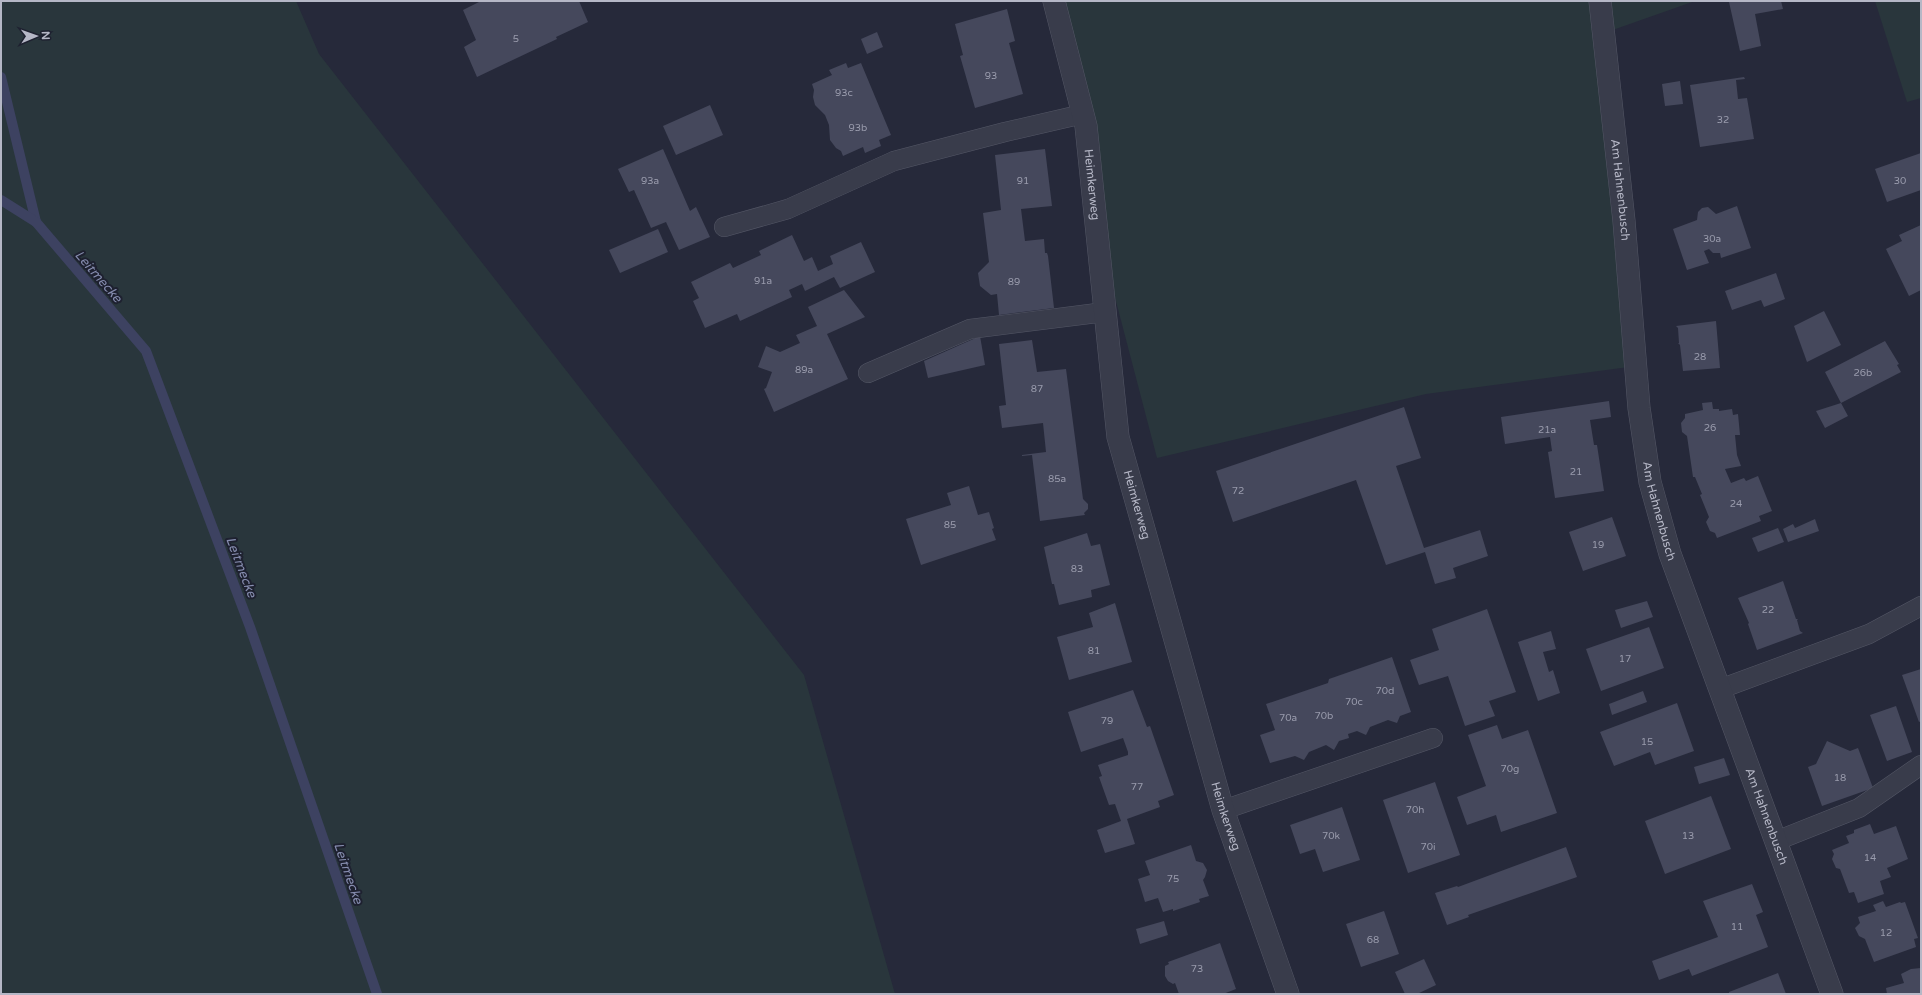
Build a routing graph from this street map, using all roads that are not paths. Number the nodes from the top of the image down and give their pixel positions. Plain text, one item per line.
1 (1054, 1) edge
2 (1600, 1) edge
3 (1083, 114) junction
4 (724, 227) dead end
5 (1105, 312) junction
6 (868, 373) dead end
7 (1921, 606) edge
8 (1720, 689) junction
9 (1433, 738) dead end
10 (1921, 765) edge
11 (1223, 810) junction
12 (1776, 841) junction
13 (1288, 994) edge
14 (1832, 994) edge

1 - 3 street, Heimkerweg
2 - 8 street, Am Hahnenbusch
3 - 4 lane
3 - 5 street, Heimkerweg
5 - 6 lane
5 - 11 street, Heimkerweg
7 - 8 lane
8 - 12 street, Am Hahnenbusch
9 - 11 lane
10 - 12 lane
11 - 13 street, Heimkerweg
12 - 14 street, Am Hahnenbusch

